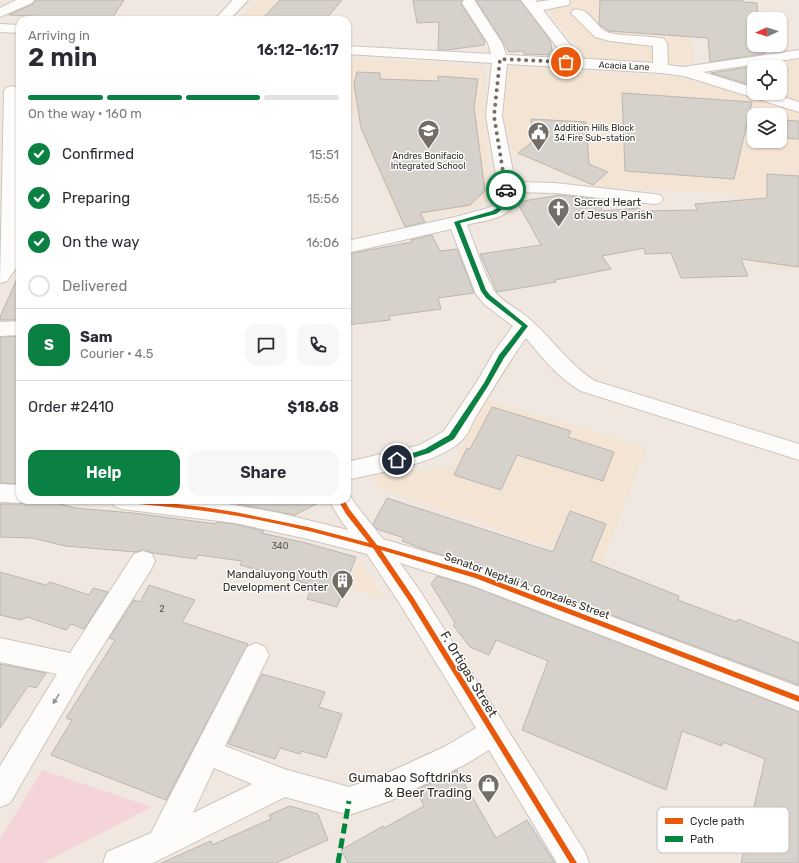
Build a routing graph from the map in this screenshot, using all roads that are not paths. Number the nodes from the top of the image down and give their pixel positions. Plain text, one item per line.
1 (27, 0) edge
2 (241, 0) edge
3 (563, 2) dead end
4 (469, 3) dead end
5 (530, 3) edge
6 (0, 13) edge
7 (578, 13) dead end
8 (225, 16) edge
9 (0, 28) edge
10 (16, 29) edge
11 (585, 33) junction
12 (558, 37) junction
13 (351, 50) edge
14 (799, 54) edge
15 (773, 57) junction
16 (500, 59) junction
17 (566, 62) junction
18 (661, 68) junction
19 (796, 70) dead end
20 (686, 72) junction
21 (11, 91) edge
22 (747, 91) edge
23 (776, 100) edge
24 (799, 107) edge
25 (507, 187) junction
26 (654, 199) dead end
27 (457, 222) junction
28 (351, 246) edge
29 (0, 277) edge
30 (525, 326) junction
31 (16, 328) edge
32 (0, 329) edge
33 (799, 452) edge
34 (351, 470) edge
35 (0, 493) edge
36 (16, 494) edge
37 (157, 504) edge
38 (343, 504) edge
39 (374, 545) junction
40 (143, 561) dead end
41 (0, 650) edge
42 (256, 655) dead end
43 (76, 666) junction
44 (799, 699) edge
45 (493, 733) junction
46 (207, 752) junction
47 (284, 783) junction
48 (0, 793) edge
49 (162, 844) junction
50 (118, 863) edge
51 (574, 863) edge

1 - 6 street
2 - 8 street
3 - 5 street
4 - 16 street
5 - 12 street
7 - 11 street
9 - 10 street
11 - 12 street
11 - 18 street
12 - 17 street
13 - 16 street, Acacia Lane
14 - 15 street
15 - 19 street
15 - 20 street
16 - 17 street, Acacia Lane
16 - 25 street
17 - 18 street, Acacia Lane
18 - 20 street, Acacia Lane
20 - 22 street, Acacia Lane
21 - 29 street
23 - 24 street, Acacia Lane
25 - 26 street
25 - 27 street
27 - 28 street
27 - 30 street
30 - 33 street
30 - 34 street
31 - 32 street
35 - 36 street
37 - 39 street, Senator Neptali A. Gonzales Street
38 - 39 street, F. Ortigas Street
39 - 44 street, Senator Neptali A. Gonzales Street
39 - 45 street, F. Ortigas Street
40 - 43 street
41 - 43 street
42 - 46 street
43 -> 48 street
45 - 47 street
45 - 51 street, F. Ortigas Street
46 - 47 street
46 - 49 street
47 - 49 street
49 - 50 street

